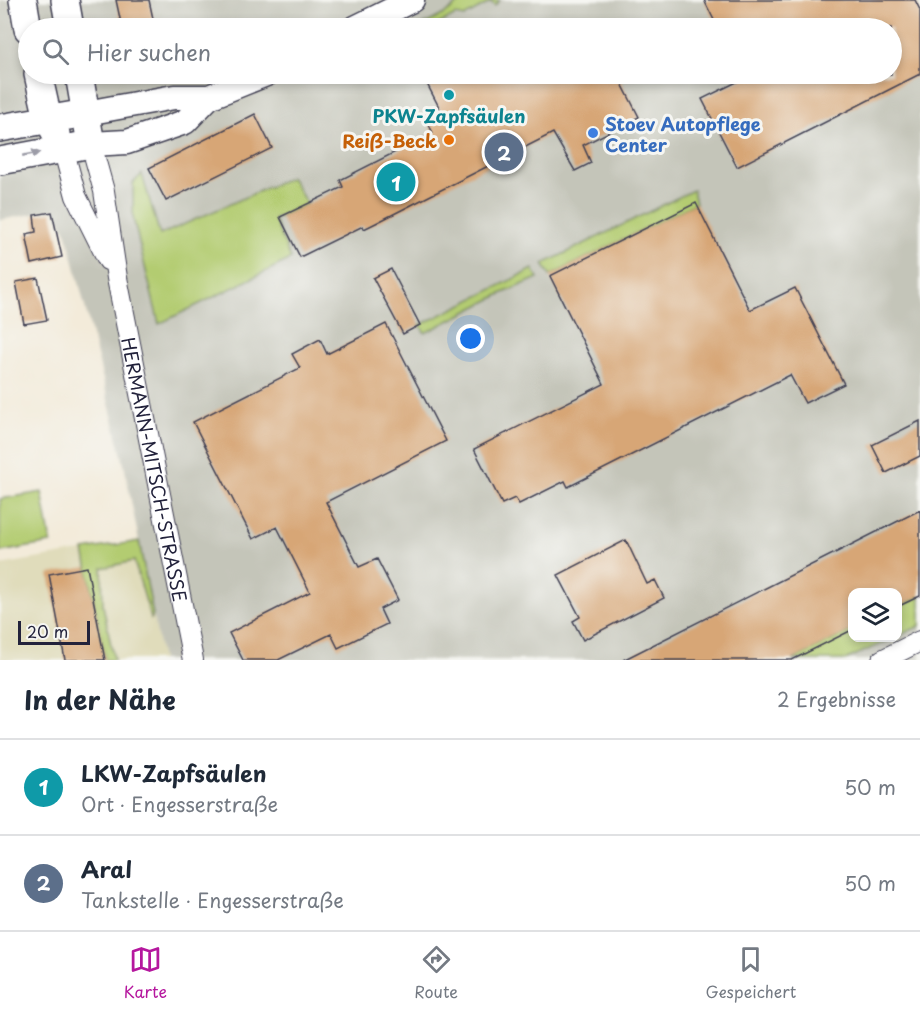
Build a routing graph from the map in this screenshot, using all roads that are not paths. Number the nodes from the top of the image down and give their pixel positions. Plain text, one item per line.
1 (23, 0) edge
2 (64, 0) edge
3 (412, 0) edge
4 (26, 18) edge
5 (68, 18) edge
6 (375, 18) edge
7 (40, 84) edge
8 (81, 84) edge
9 (241, 84) edge
10 (209, 97) junction
11 (86, 113) junction
12 (48, 119) junction
13 (0, 128) edge
14 (91, 144) junction
15 (63, 148) junction
16 (0, 161) edge
17 (117, 278) junction
18 (920, 641) edge
19 (193, 660) edge
20 (882, 660) edge

1 - 4 main road
2 - 5 main road
3 - 6 street
7 - 12 main road
8 - 11 main road, HERMANN-MITSCH-STRASSE
9 - 10 street
10 - 11 street
10 - 14 street
11 - 12 main road
11 - 14 main road, HERMANN-MITSCH-STRASSE
12 - 13 main road
12 - 15 main road
14 - 15 main road
14 - 17 street, HERMANN-MITSCH-STRASSE
16 -> 15 main road
15 - 17 street, HERMANN-MITSCH-STRASSE
17 - 19 street, HERMANN-MITSCH-STRASSE
18 - 20 street

